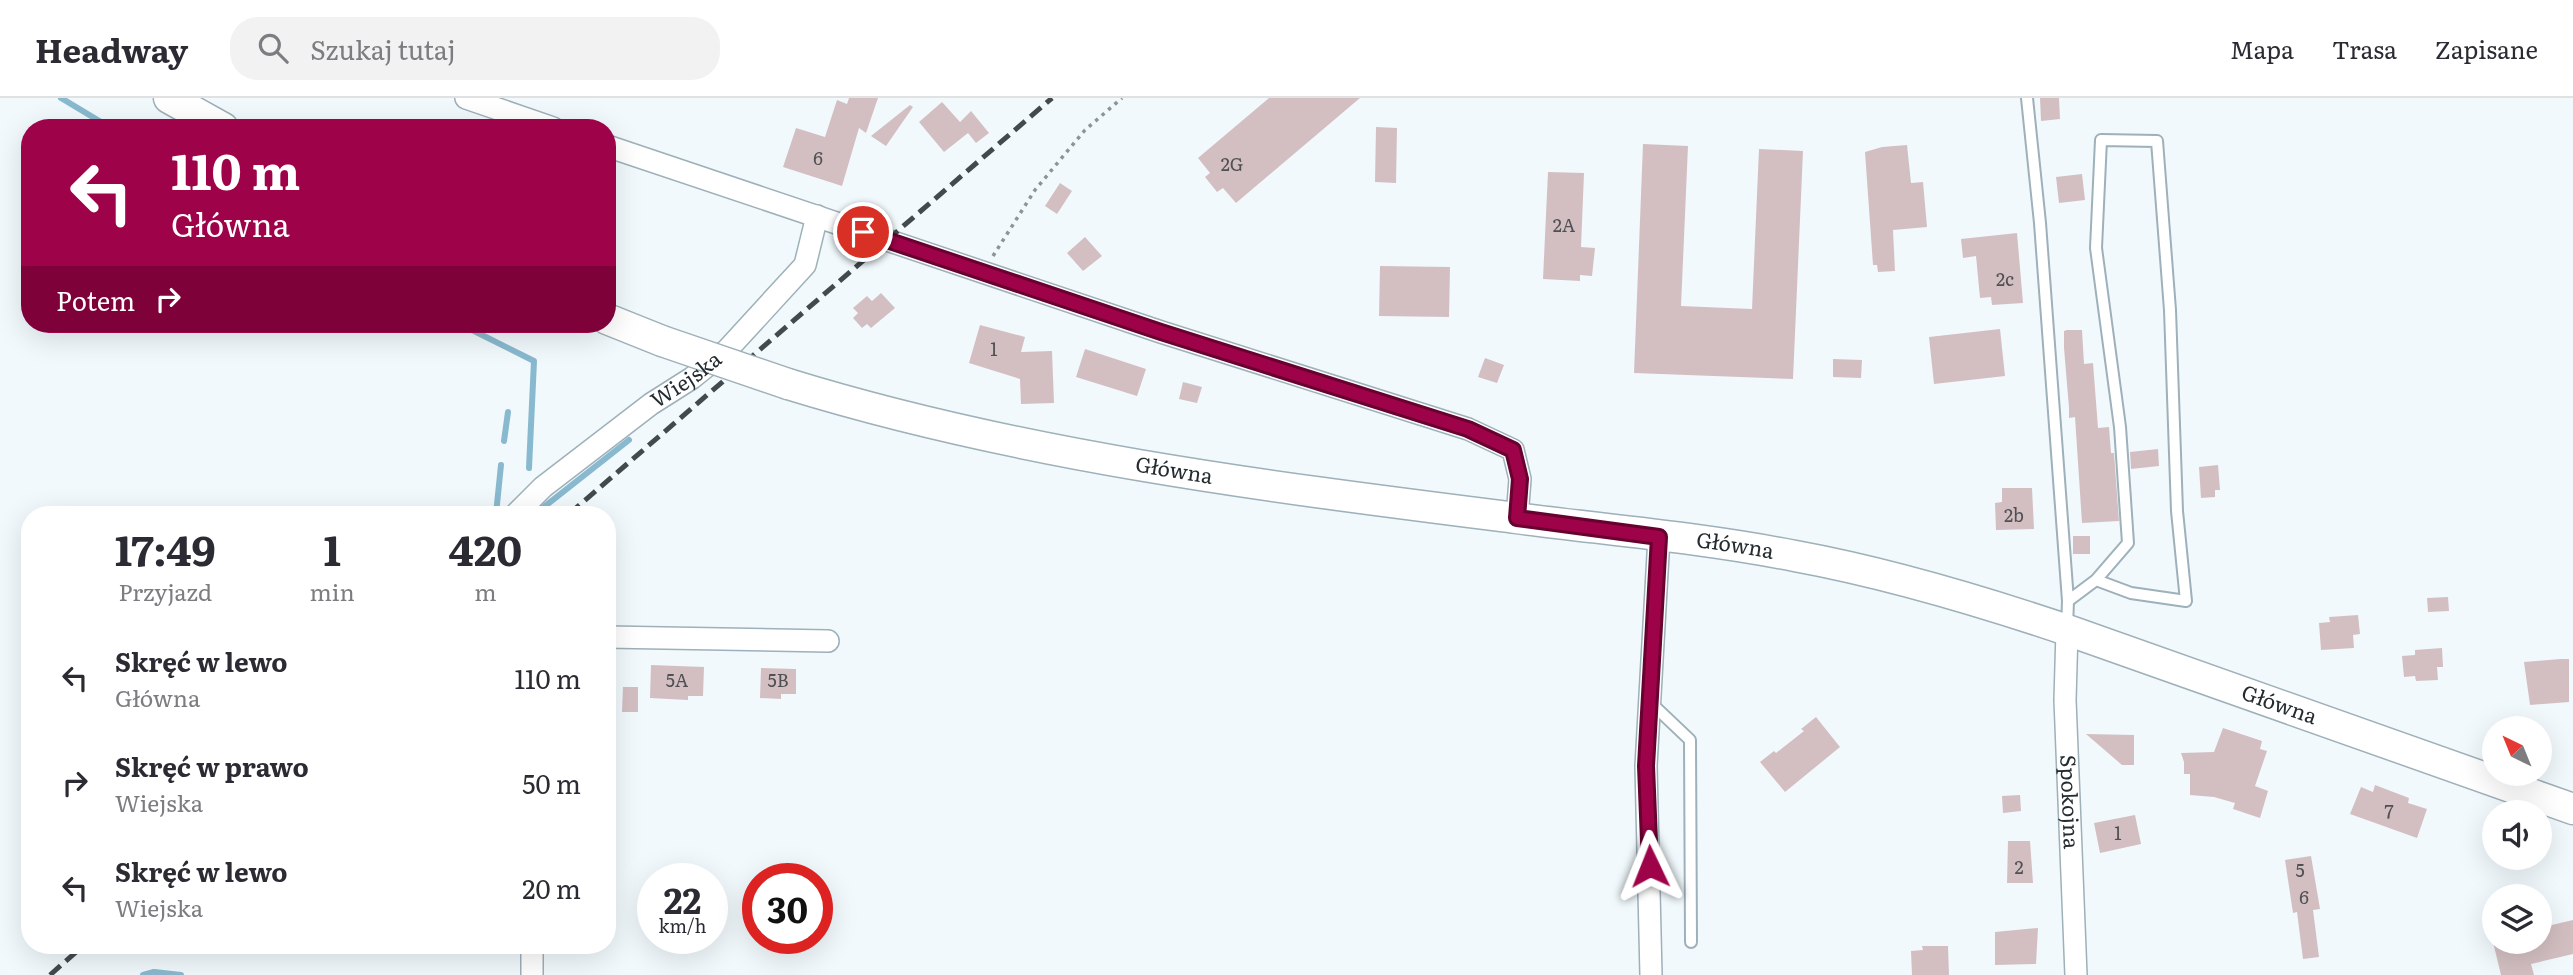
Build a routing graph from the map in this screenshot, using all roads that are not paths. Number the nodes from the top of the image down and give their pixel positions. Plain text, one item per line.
1 (169, 98) edge
2 (466, 98) edge
3 (2027, 98) edge
4 (207, 119) edge
5 (527, 119) edge
6 (616, 149) edge
7 (817, 216) junction
8 (616, 323) edge
9 (524, 506) edge
10 (1517, 518) junction
11 (1659, 537) junction
12 (2096, 580) junction
13 (2068, 615) junction
14 (616, 637) edge
15 (828, 641) dead end
16 (1649, 701) junction
17 (2573, 809) edge
18 (1691, 942) dead end
19 (532, 954) edge
20 (532, 975) edge
21 (1651, 975) edge
22 (2076, 975) edge

1 - 4 main road
2 - 5 street
3 - 13 lane
6 - 7 street
7 - 9 street, Wiejska
7 - 10 street
8 - 10 main road, Główna, bridge
10 - 11 main road, Główna
11 - 13 main road, Główna
11 - 16 street
12 - 12 lane
12 - 13 lane
13 - 17 main road, Główna
13 - 22 street, Spokojna
14 - 15 street
16 - 18 lane
16 - 21 street
19 - 20 street

